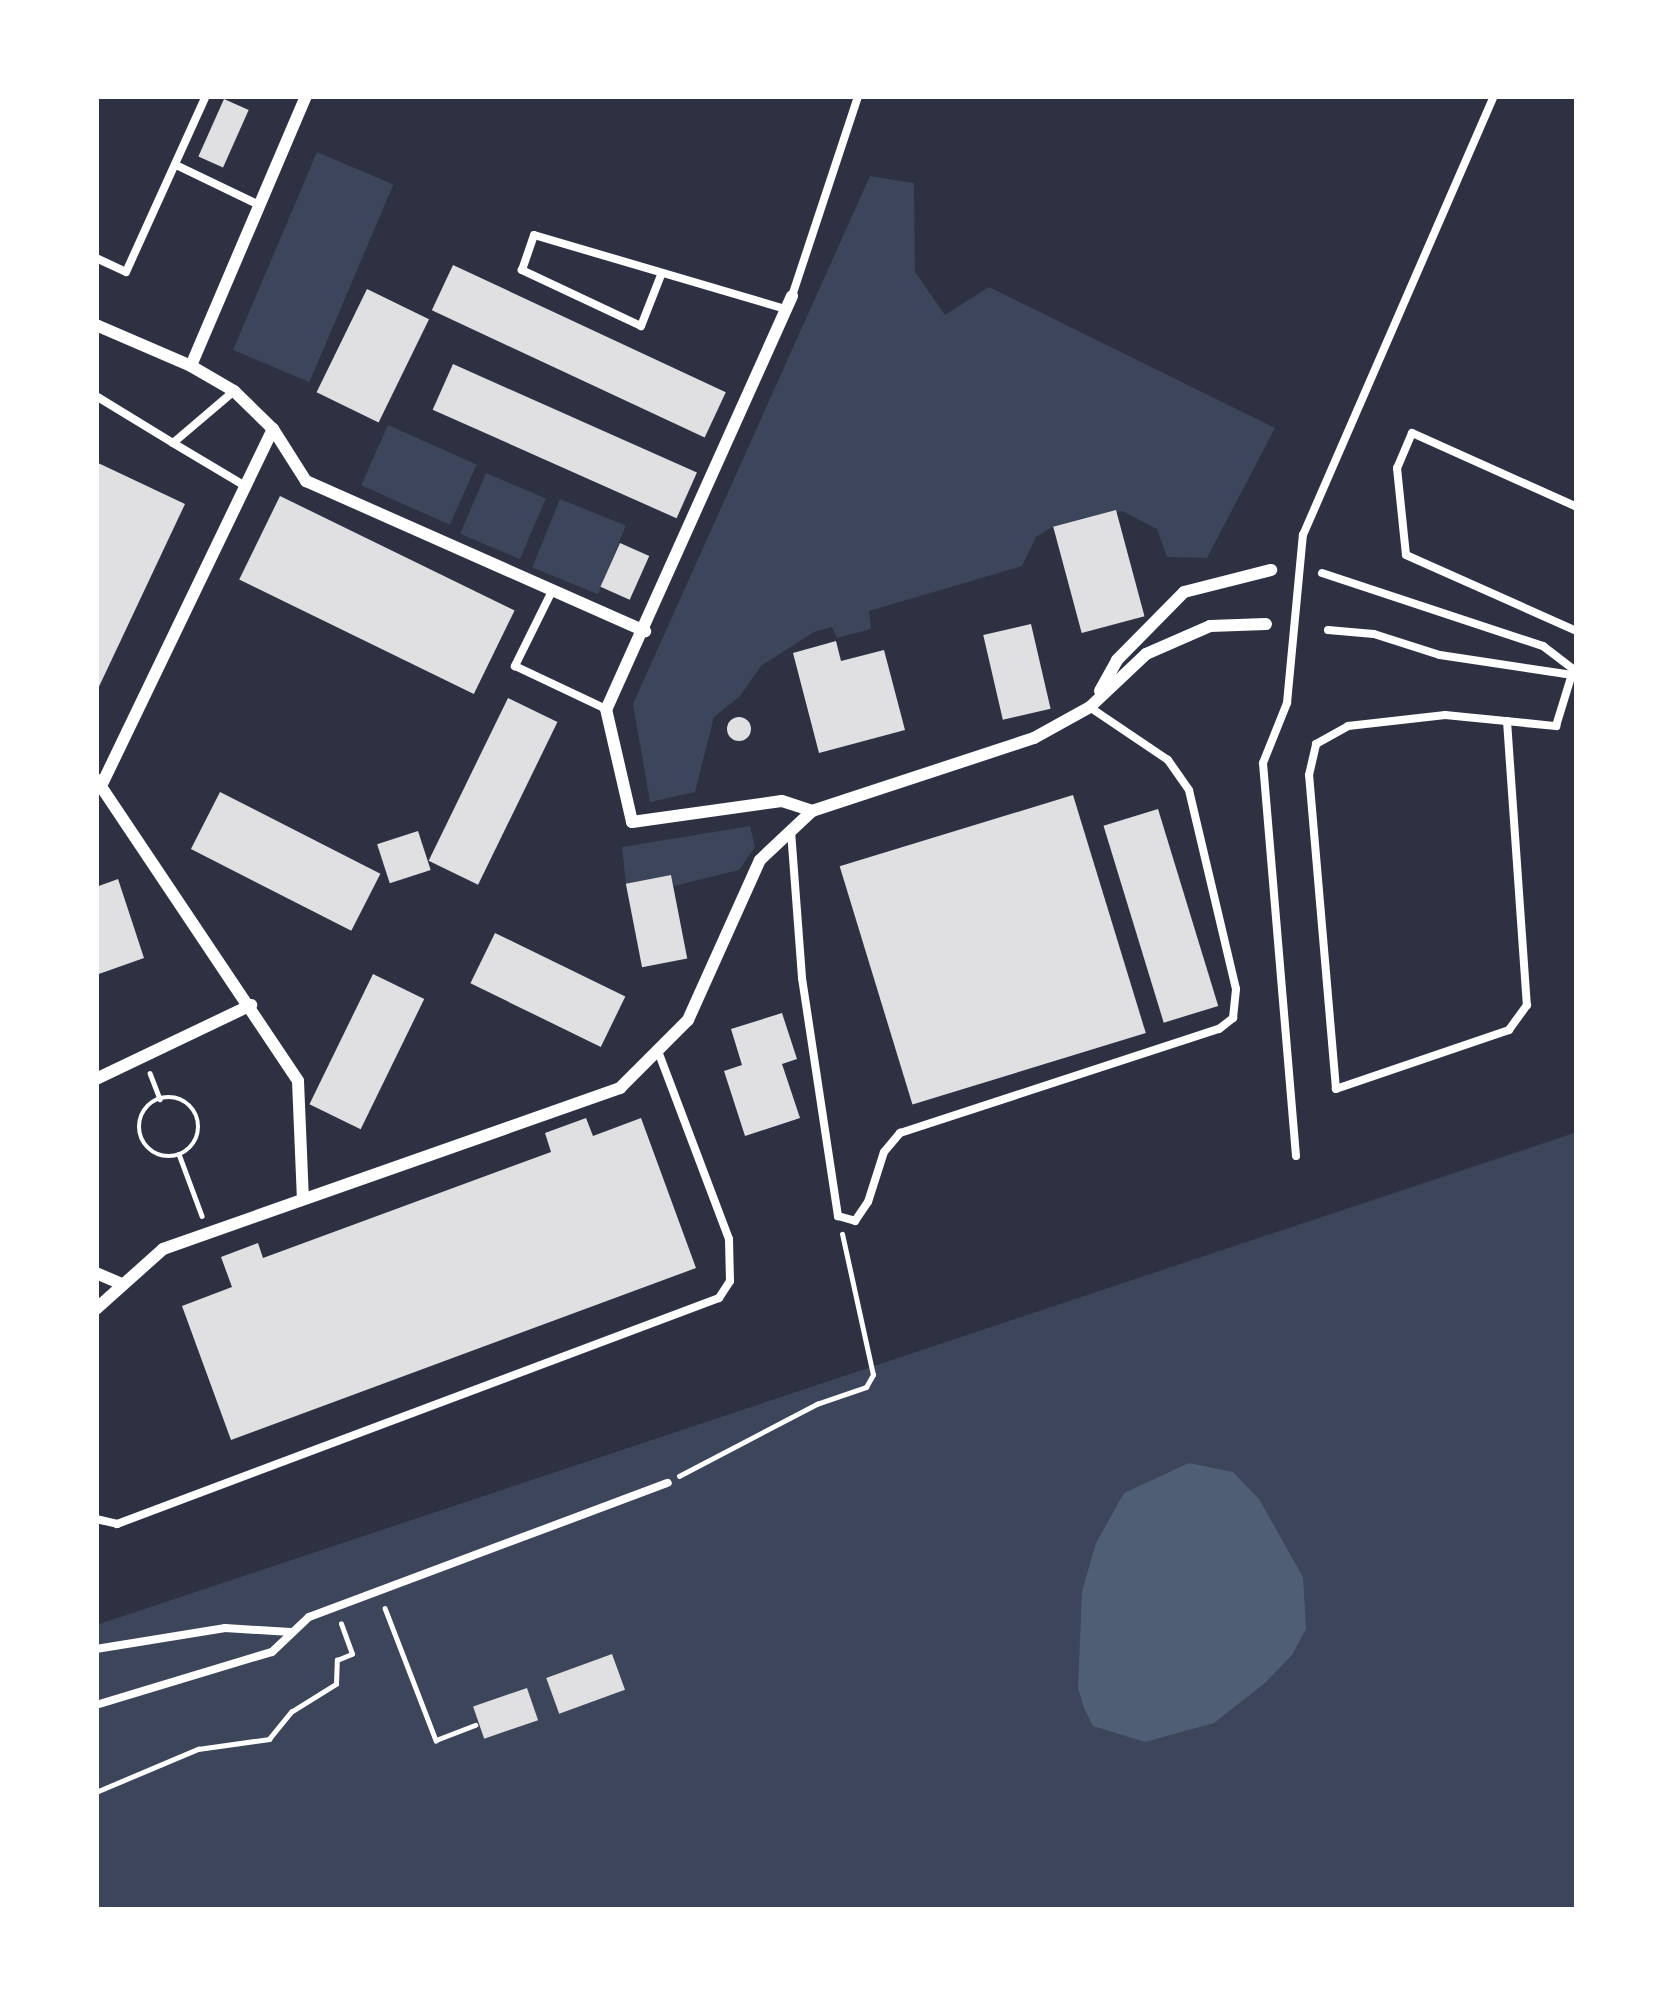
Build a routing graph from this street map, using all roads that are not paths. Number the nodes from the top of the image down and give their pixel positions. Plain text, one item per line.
1 (206, 96) edge
2 (306, 96) edge
3 (858, 96) edge
4 (1494, 96) edge
5 (176, 165) junction
6 (259, 205) junction
7 (96, 258) edge
8 (661, 275) junction
9 (789, 303) junction
10 (96, 325) edge
11 (191, 366) junction
12 (234, 392) junction
13 (96, 396) edge
14 (273, 429) junction
15 (173, 442) junction
16 (245, 486) junction
17 (1577, 507) edge
18 (1271, 570) dead end
19 (1322, 573) dead end
20 (552, 590) junction
21 (1266, 624) dead end
22 (1328, 630) dead end
23 (645, 631) junction
24 (1577, 631) edge
25 (1576, 674) edge
26 (1090, 707) junction
27 (606, 709) junction
28 (1507, 722) junction
29 (99, 781) edge
30 (812, 811) junction
31 (791, 831) junction
32 (251, 1005) junction
33 (658, 1051) junction
34 (96, 1079) edge
35 (1296, 1156) dead end
36 (304, 1199) junction
37 (96, 1273) edge
38 (122, 1284) junction
39 (96, 1309) edge
40 (668, 1483) road end
41 (96, 1519) edge
42 (292, 1633) junction
43 (96, 1649) edge
44 (96, 1705) edge

1 - 5 lane
2 - 6 street
3 - 9 lane
4 - 35 lane
5 - 6 lane
5 - 7 lane
6 - 11 street
8 - 8 lane
8 - 9 lane
9 - 23 street
10 - 11 street
11 - 12 street
12 - 14 street
12 - 15 lane
13 - 15 lane
14 - 16 street
14 - 20 street
15 - 16 lane
16 - 29 street
17 - 24 lane
18 - 26 street
19 - 25 lane
20 - 23 street
20 - 27 lane
21 - 26 street
22 - 25 lane
23 - 27 street
25 - 28 lane
26 - 30 street
26 - 31 lane
27 - 30 street
28 - 28 lane
29 - 32 street
30 - 31 street
31 - 33 street
32 - 34 street
32 - 36 street
33 - 36 street
33 - 41 lane
36 - 38 street
37 - 38 street
38 - 39 street
40 - 42 lane
42 - 43 lane
42 - 44 lane

